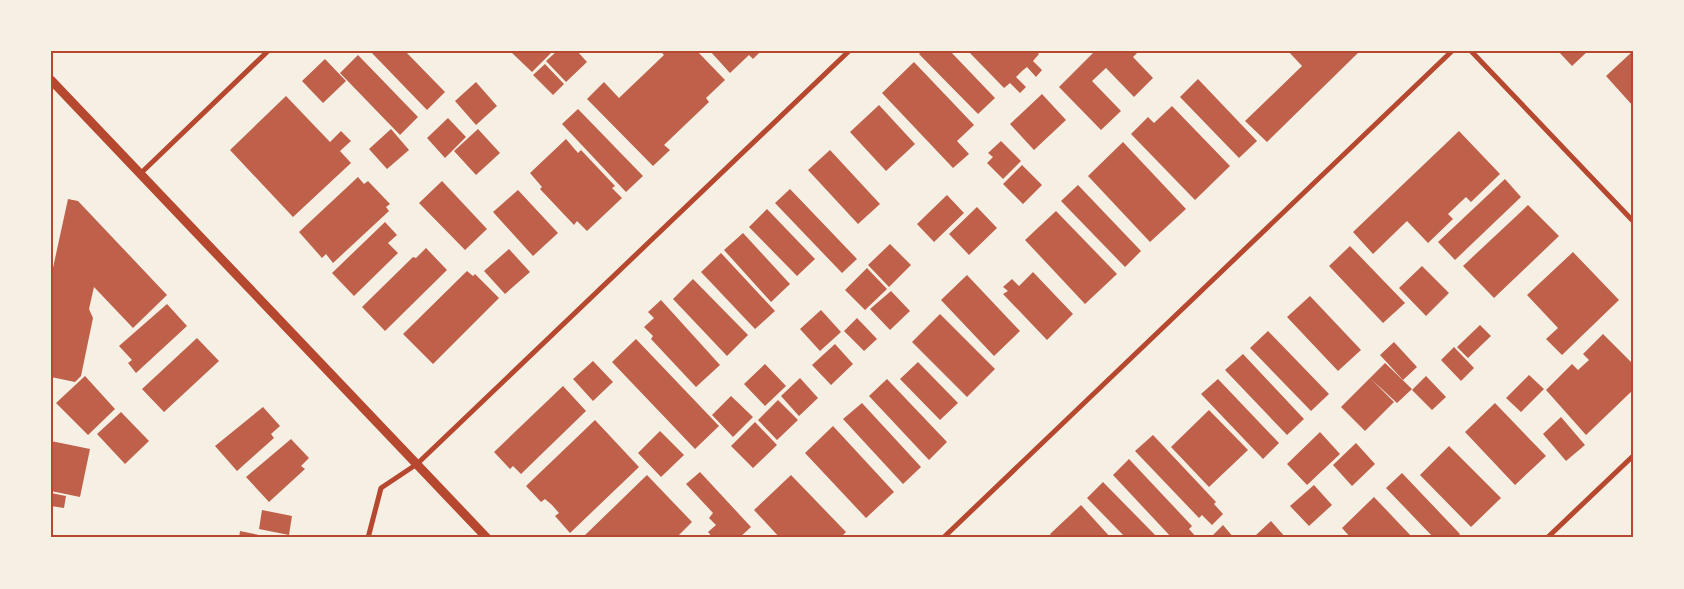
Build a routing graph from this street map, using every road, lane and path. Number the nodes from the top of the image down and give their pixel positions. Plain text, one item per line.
1 (268, 51) edge
2 (849, 51) edge
3 (1452, 51) edge
4 (1471, 51) edge
5 (52, 85) edge
6 (140, 174) junction
7 (1633, 221) edge
8 (1633, 456) edge
9 (417, 464) junction
10 (368, 538) edge
11 (487, 538) edge
12 (943, 538) edge
13 (1547, 538) edge

1 - 6 street
2 - 9 street
3 - 12 street
4 - 7 street
5 - 6 street
6 - 9 street
8 - 13 street
9 - 10 street
9 - 11 street

